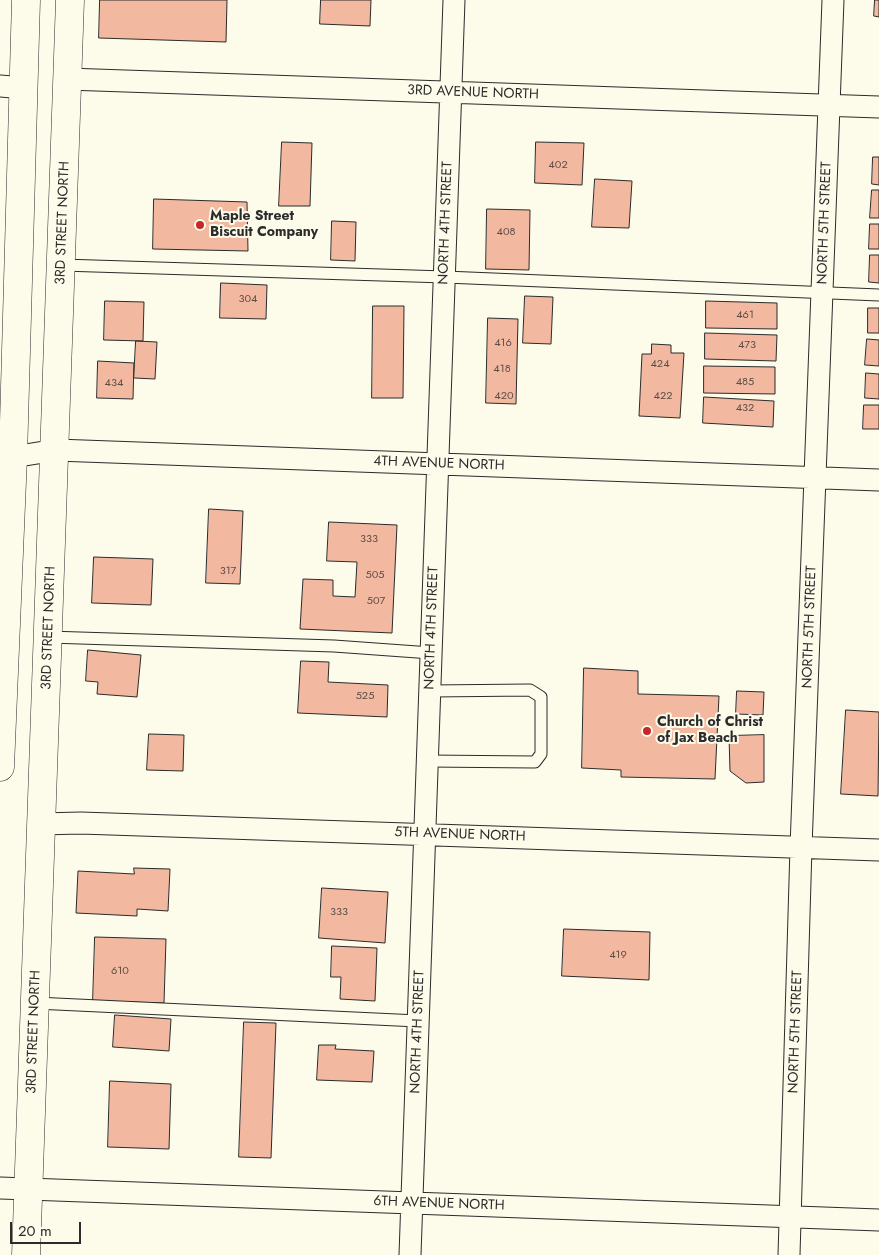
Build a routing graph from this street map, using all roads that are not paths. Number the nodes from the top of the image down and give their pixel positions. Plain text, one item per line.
1 (26, 0) edge
2 (70, 0) edge
3 (454, 0) edge
4 (833, 0) edge
5 (67, 80) junction
6 (12, 87) edge
7 (451, 92) junction
8 (829, 105) junction
9 (879, 107) edge
10 (62, 265) junction
11 (444, 277) junction
12 (822, 293) junction
13 (879, 295) edge
14 (56, 450) junction
15 (6, 457) edge
16 (438, 464) junction
17 (816, 478) junction
18 (879, 480) edge
19 (48, 637) junction
20 (431, 653) junction
21 (430, 691) junction
22 (427, 761) junction
23 (0, 767) edge
24 (40, 824) junction
25 (425, 834) junction
26 (801, 847) junction
27 (879, 850) edge
28 (35, 1003) junction
29 (418, 1021) junction
30 (0, 1188) edge
31 (29, 1191) junction
32 (412, 1202) junction
33 (791, 1216) junction
34 (879, 1220) edge
35 (26, 1255) edge
36 (410, 1255) edge
37 (789, 1255) edge

1 - 6 main road
2 - 5 main road, 3RD STREET NORTH
3 - 7 street, NORTH 4TH STREET
4 - 8 street, NORTH 5TH STREET
5 - 7 street, 3RD AVENUE NORTH
5 - 10 main road, 3RD STREET NORTH
6 - 15 main road
7 - 8 street, 3RD AVENUE NORTH
7 - 11 street, NORTH 4TH STREET
8 - 9 street, 3RD AVENUE NORTH
8 - 12 street, NORTH 5TH STREET
10 - 11 lane
10 - 14 main road, 3RD STREET NORTH
11 - 12 lane
11 - 16 street, NORTH 4TH STREET
12 - 13 lane
12 - 17 street, NORTH 5TH STREET
14 - 15 street, 4TH AVENUE NORTH
14 - 16 street, 4TH AVENUE NORTH
14 - 19 main road, 3RD STREET NORTH
15 - 23 main road
16 - 17 street, 4TH AVENUE NORTH
16 - 20 street, NORTH 4TH STREET
17 - 18 street, 4TH AVENUE NORTH
17 - 26 street, NORTH 5TH STREET
19 - 20 lane
19 - 24 main road, 3RD STREET NORTH
20 - 21 street, NORTH 4TH STREET
21 - 22 street, NORTH 4TH STREET
21 - 22 lane
22 - 25 street, NORTH 4TH STREET
24 - 25 street, 5TH AVENUE NORTH
24 - 28 main road, 3RD STREET NORTH
25 - 26 street, 5TH AVENUE NORTH
25 - 29 street, NORTH 4TH STREET
26 - 27 street, 5TH AVENUE NORTH
26 - 33 street, NORTH 5TH STREET
28 - 29 lane
28 - 31 main road, 3RD STREET NORTH
29 - 32 street, NORTH 4TH STREET
30 - 31 street, 6TH AVENUE NORTH
31 - 32 street, 6TH AVENUE NORTH
31 - 35 main road, 3RD STREET NORTH
32 - 33 street, 6TH AVENUE NORTH
32 - 36 street, NORTH 4TH STREET
33 - 34 street, 6TH AVENUE NORTH
33 - 37 street, NORTH 5TH STREET

